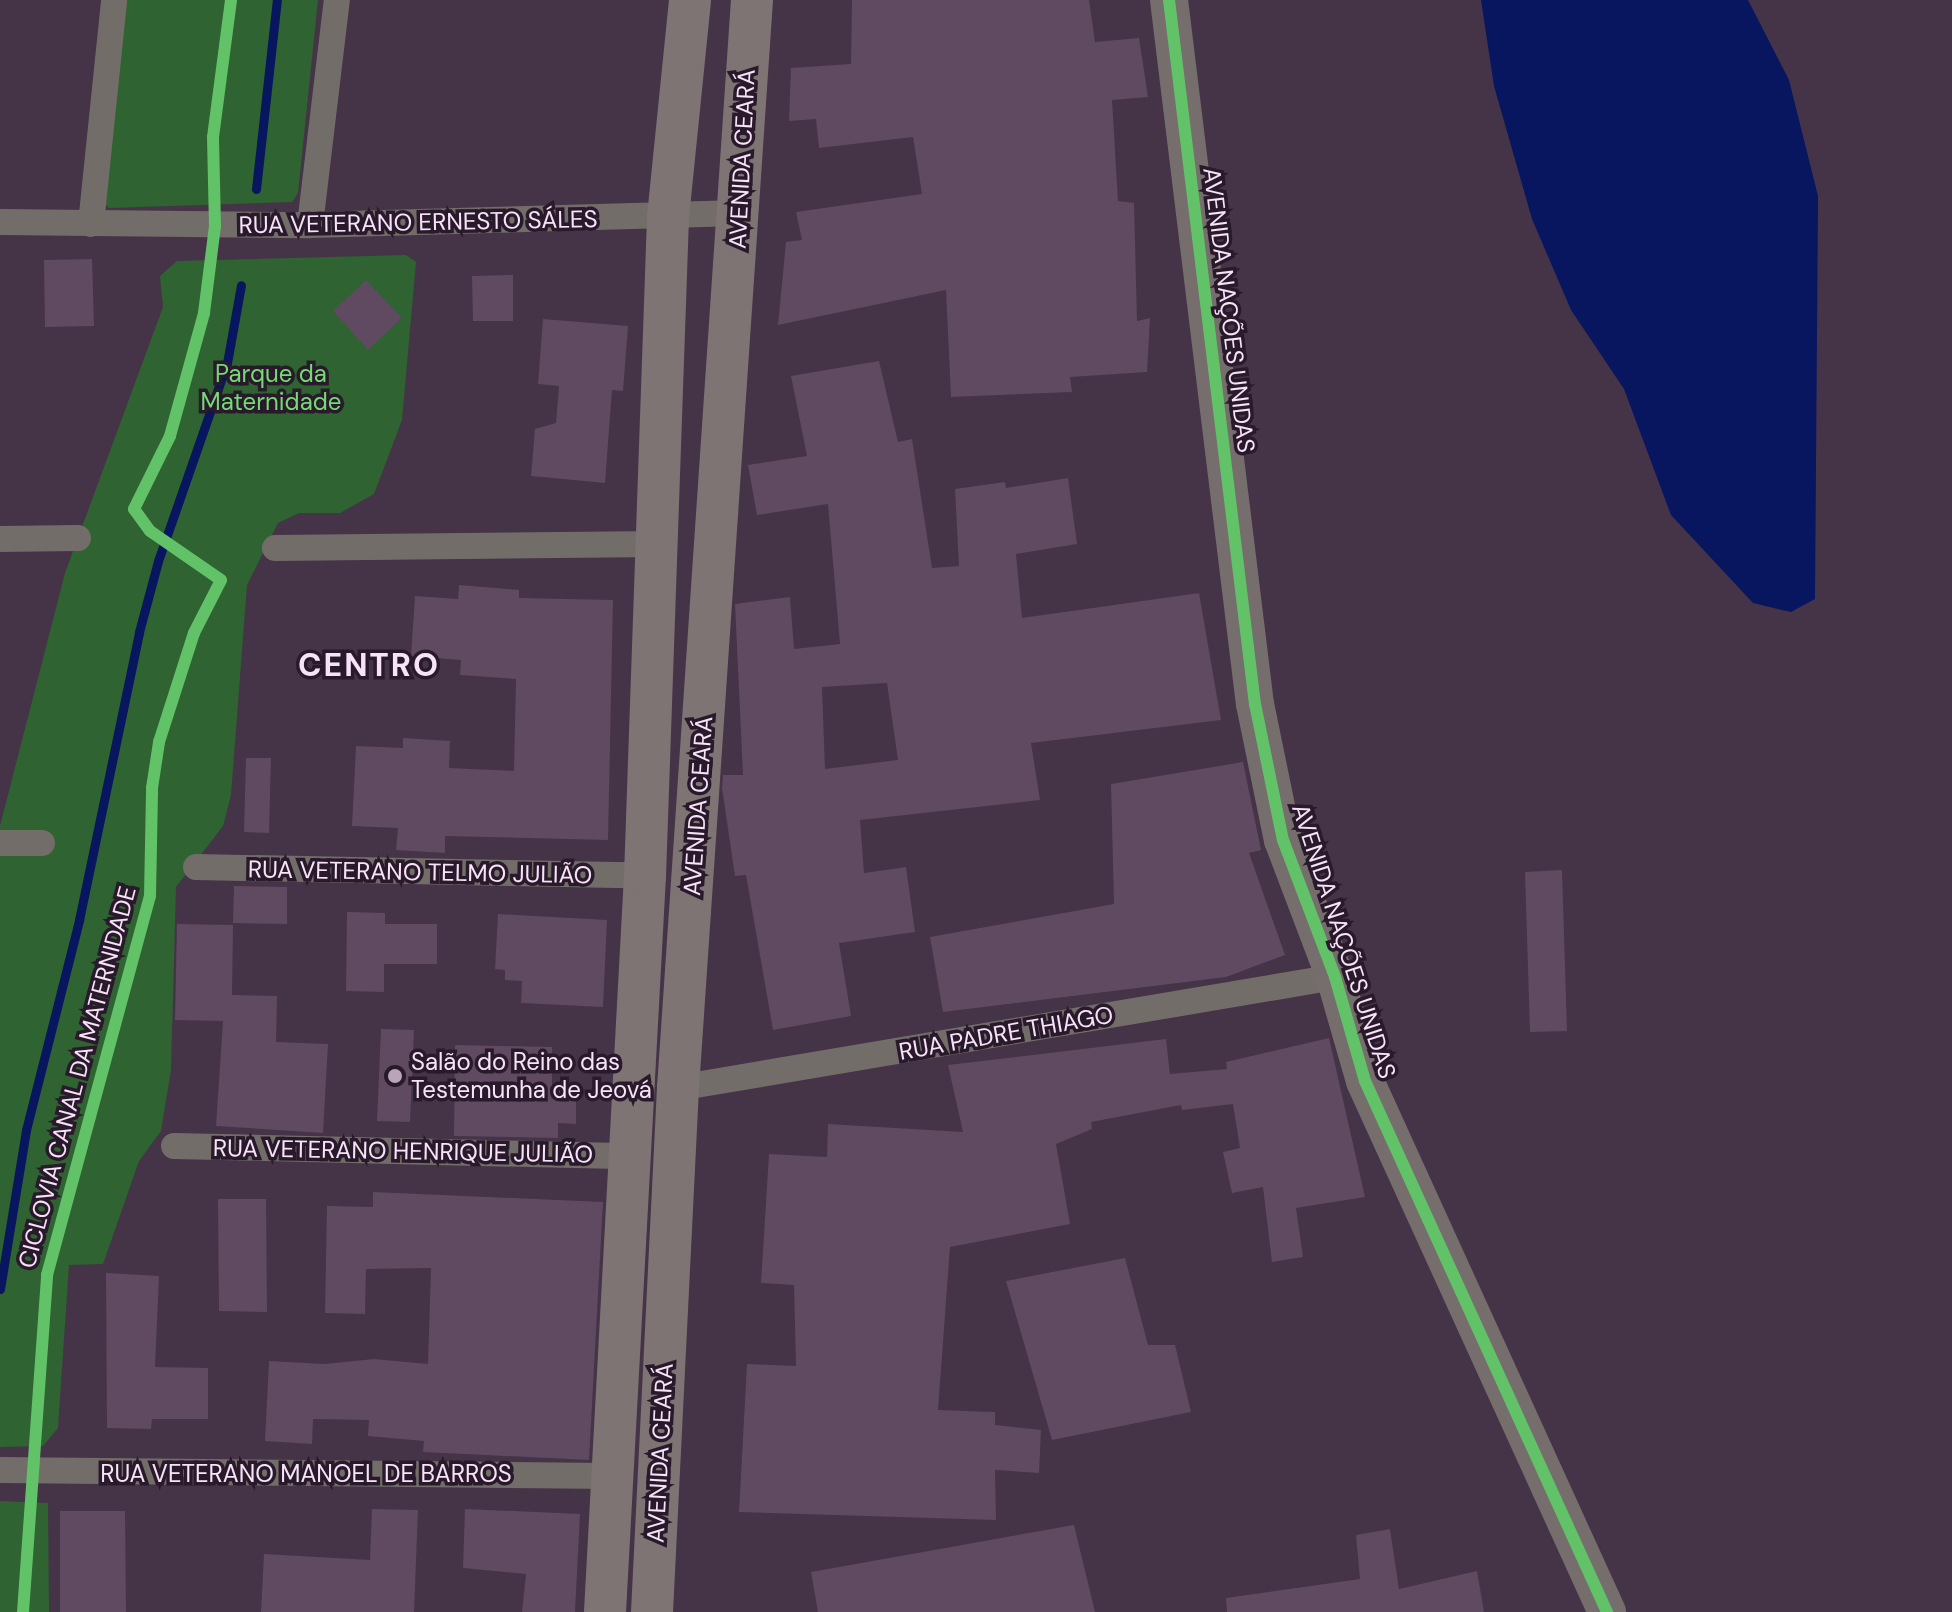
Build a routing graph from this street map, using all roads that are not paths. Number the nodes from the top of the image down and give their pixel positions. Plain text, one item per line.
1 (114, 0) edge
2 (337, 0) edge
3 (690, 0) edge
4 (752, 0) edge
5 (1169, 0) edge
6 (740, 213) junction
7 (668, 217) junction
8 (0, 222) edge
9 (91, 224) junction
10 (310, 225) junction
11 (78, 538) dead end
12 (0, 539) edge
13 (660, 544) junction
14 (275, 548) dead end
15 (0, 843) edge
16 (42, 843) dead end
17 (196, 867) dead end
18 (645, 876) junction
19 (1335, 977) junction
20 (678, 1088) junction
21 (174, 1146) dead end
22 (631, 1156) junction
23 (0, 1470) edge
24 (611, 1476) junction
25 (605, 1612) edge
26 (652, 1612) edge
27 (1607, 1612) edge

1 - 9 street
2 - 10 street
3 - 7 main road, AVENIDA CEARÁ
4 - 6 main road, AVENIDA CEARÁ
5 - 19 street, AVENIDA NAÇÕES UNIDAS
6 - 7 street, RUA VETERANO ERNESTO SÁLES
6 - 20 main road, AVENIDA CEARÁ
7 - 10 street, RUA VETERANO ERNESTO SÁLES
7 - 13 main road, AVENIDA CEARÁ
8 - 9 street, RUA VETERANO ERNESTO SÁLES
9 - 10 street, RUA VETERANO ERNESTO SÁLES
11 - 12 street
13 - 14 street
13 - 18 main road, AVENIDA CEARÁ
15 - 16 street
17 - 18 street, RUA VETERANO TELMO JULIÃO
18 - 22 main road, AVENIDA CEARÁ
19 - 20 street, RUA PADRE THIAGO
19 - 27 street, AVENIDA NAÇÕES UNIDAS
20 - 26 main road, AVENIDA CEARÁ
21 - 22 street, RUA VETERANO HENRIQUE JULIÃO
22 - 24 main road, AVENIDA CEARÁ
23 - 24 street, RUA VETERANO MANOEL DE BARROS
24 - 25 main road, AVENIDA CEARÁ

